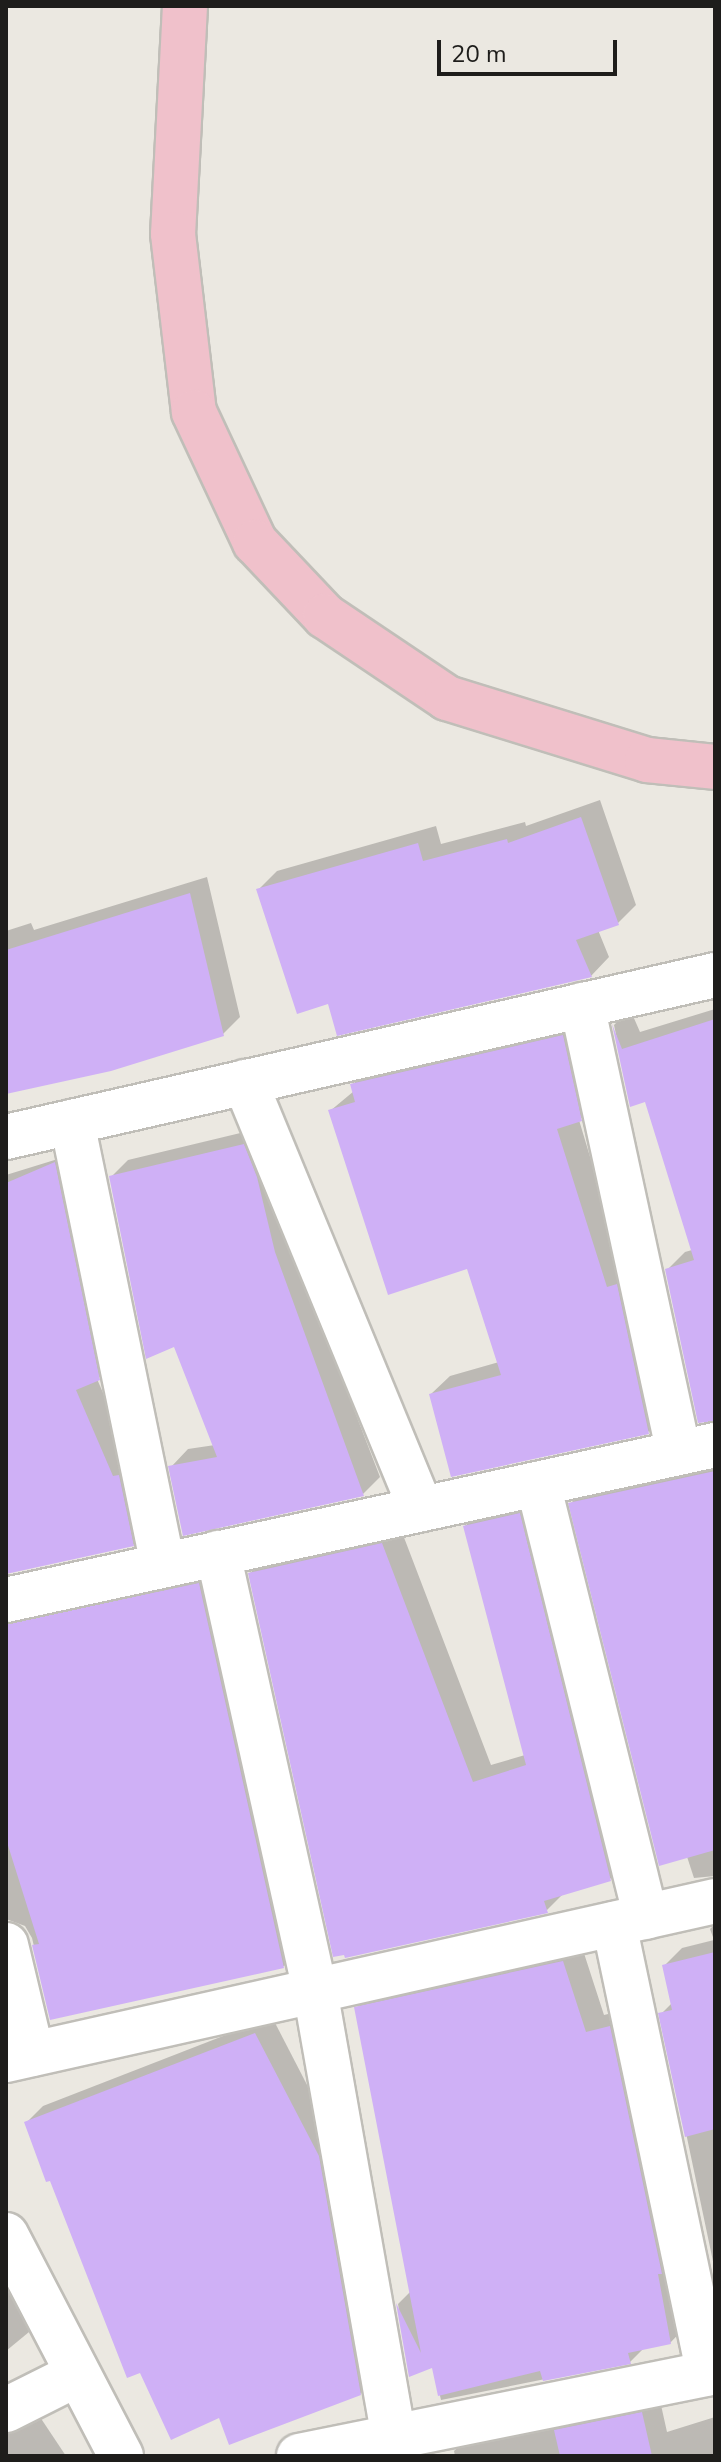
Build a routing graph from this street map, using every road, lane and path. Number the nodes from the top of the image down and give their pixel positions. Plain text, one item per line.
1 (185, 6) edge
2 (715, 767) edge
3 (715, 975) edge
4 (582, 1005) junction
5 (245, 1082) junction
6 (72, 1122) junction
7 (6, 1137) edge
8 (697, 1449) edge
9 (538, 1484) junction
10 (421, 1509) junction
11 (218, 1553) junction
12 (163, 1564) junction
13 (6, 1600) edge
14 (715, 1901) edge
15 (630, 1920) junction
16 (6, 1945) edge
17 (315, 1990) junction
18 (19, 2057) edge
19 (6, 2235) edge
20 (712, 2372) edge
21 (78, 2374) junction
22 (6, 2410) edge
23 (394, 2437) junction
24 (490, 2437) edge
25 (121, 2456) edge
26 (299, 2456) edge

1 - 2 main road
3 - 4 street
4 - 5 street
4 - 8 street
5 - 6 street
5 - 10 street
6 - 7 street
6 - 12 street
8 - 9 street
9 - 10 street
9 - 15 street
10 - 11 street
11 - 12 street
11 - 17 street
12 - 13 street
14 - 15 street
15 - 17 street
15 - 20 street
16 - 18 street
17 - 18 street
17 - 23 street
19 - 21 street
20 - 24 street
21 - 22 street
21 - 25 street
23 - 24 street
23 - 26 street

